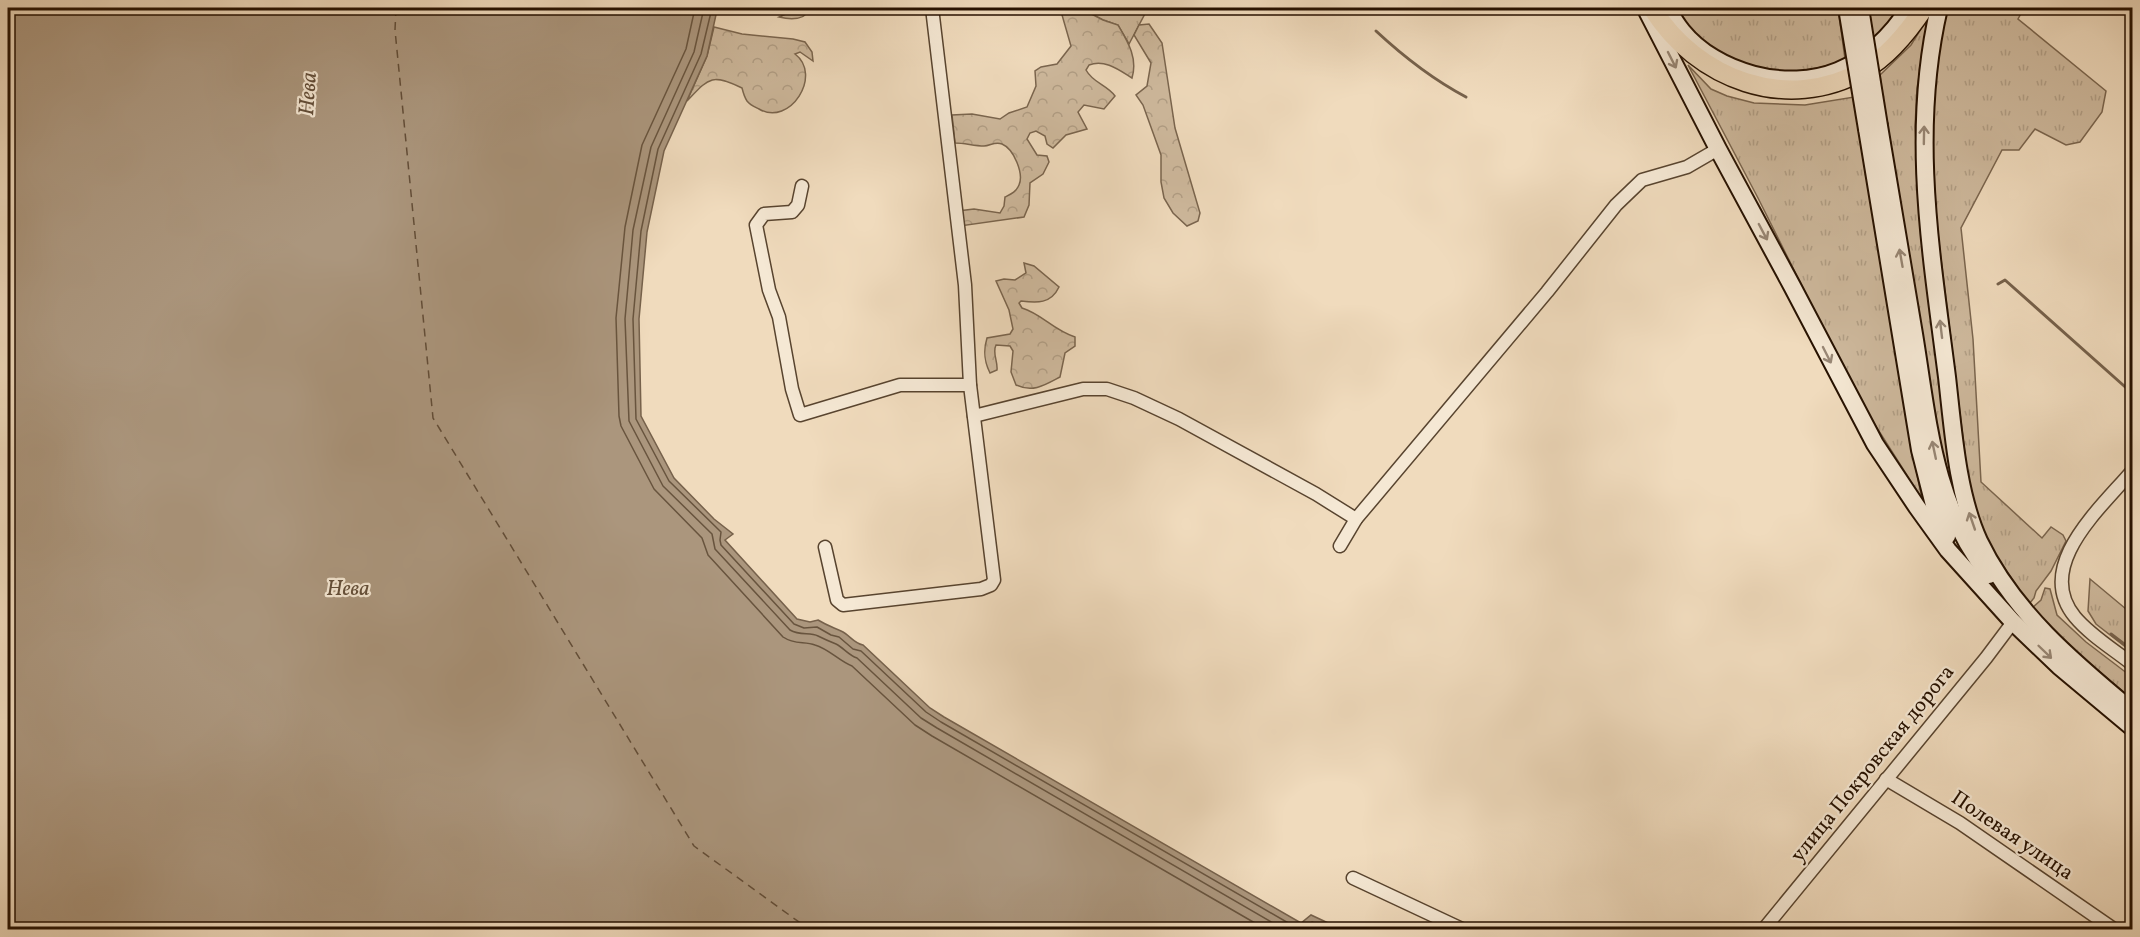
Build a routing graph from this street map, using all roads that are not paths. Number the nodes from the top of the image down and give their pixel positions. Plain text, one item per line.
1 (932, 8) edge
2 (1646, 8) edge
3 (1652, 8) edge
4 (1667, 8) edge
5 (1847, 8) edge
6 (1860, 8) edge
7 (1909, 8) edge
8 (1924, 8) edge
9 (1939, 8) edge
10 (1873, 127) junction
11 (1718, 149) junction
12 (802, 186) dead end
13 (969, 385) junction
14 (974, 416) junction
15 (2133, 471) edge
16 (1356, 519) junction
17 (1340, 546) dead end
18 (825, 547) dead end
19 (1960, 565) junction
20 (2017, 615) junction
21 (2133, 664) edge
22 (2133, 711) edge
23 (2133, 727) edge
24 (1886, 778) junction
25 (1353, 878) dead end
26 (1464, 930) edge
27 (1763, 930) edge
28 (2115, 930) edge

1 - 13 street
2 -> 11 main road
3 - 8 main road
4 - 7 main road
5 - 10 main road, bridge
6 - 10 main road, bridge
20 -> 9 main road
10 - 19 main road
20 -> 10 main road
11 - 16 street
11 -> 19 main road
12 - 13 street
13 - 14 street
14 - 16 street
14 - 18 street
15 - 21 street
16 - 17 street
19 - 20 main road
20 - 22 main road
20 -> 23 main road
20 - 24 street, улица Покровская дорога
24 - 27 street, улица Покровская дорога
24 - 28 street, Полевая улица
25 - 26 street

